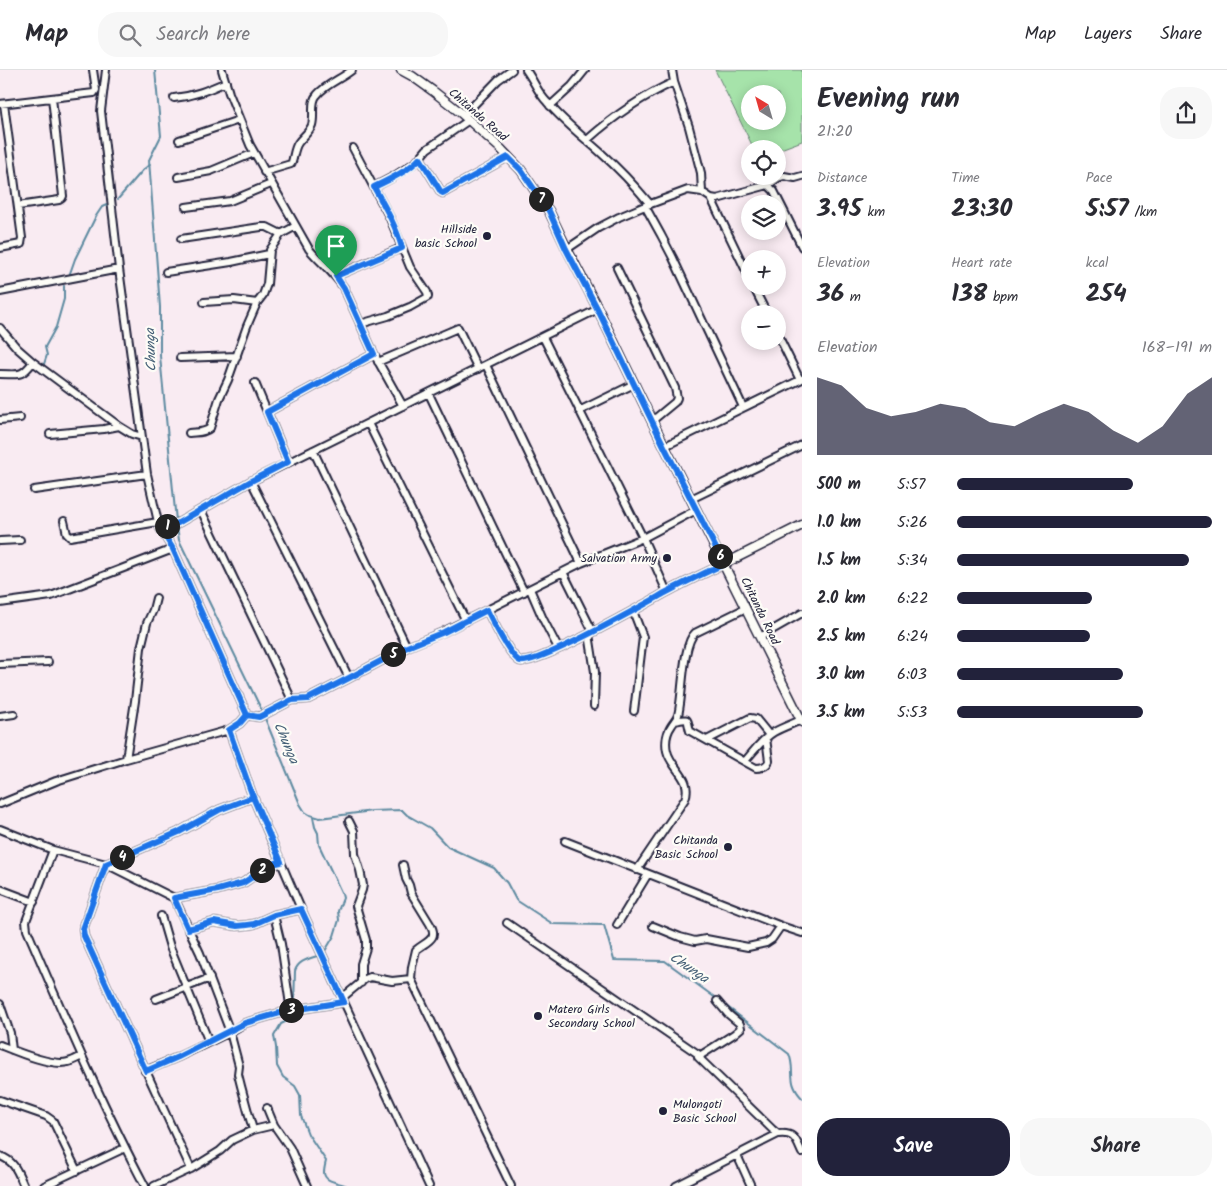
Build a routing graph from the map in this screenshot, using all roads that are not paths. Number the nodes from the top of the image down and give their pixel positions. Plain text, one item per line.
1 (93, 70) edge
2 (106, 70) edge
3 (222, 70) edge
4 (352, 70) edge
5 (401, 70) edge
6 (512, 70) edge
7 (526, 70) edge
8 (585, 70) edge
9 (672, 70) edge
10 (226, 82) junction
11 (674, 82) junction
12 (52, 98) junction
13 (174, 98) dead end
14 (2, 104) edge
15 (550, 106) junction
16 (468, 116) junction
17 (239, 120) junction
18 (179, 140) dead end
19 (587, 140) junction
20 (354, 148) dead end
21 (254, 153) junction
22 (508, 157) junction
23 (420, 158) junction
24 (264, 172) junction
25 (786, 176) edge
26 (802, 176) edge
27 (178, 177) dead end
28 (271, 184) junction
29 (768, 185) joint
30 (374, 187) junction
31 (702, 192) junction
32 (711, 198) junction
33 (648, 205) junction
34 (18, 206) junction
35 (186, 207) dead end
36 (296, 226) junction
37 (281, 234) junction
38 (181, 239) dead end
39 (802, 247) edge
40 (0, 248) edge
41 (402, 248) junction
42 (566, 249) junction
43 (269, 254) junction
44 (741, 260) edge
45 (617, 268) dead end
46 (119, 269) junction
47 (166, 272) dead end
48 (336, 276) junction
49 (0, 292) edge
50 (204, 302) dead end
51 (257, 303) junction
52 (598, 310) junction
53 (360, 324) junction
54 (0, 328) edge
55 (543, 337) junction
56 (786, 350) edge
57 (374, 354) junction
58 (237, 356) junction
59 (180, 358) dead end
60 (33, 362) junction
61 (378, 362) junction
62 (486, 365) junction
63 (478, 369) junction
64 (0, 374) edge
65 (801, 379) edge
66 (255, 383) dead end
67 (634, 384) junction
68 (428, 394) junction
69 (403, 406) junction
70 (743, 407) junction
71 (579, 411) junction
72 (267, 412) junction
73 (20, 418) dead end
74 (0, 420) edge
75 (652, 421) junction
76 (368, 423) junction
77 (118, 426) junction
78 (189, 432) dead end
79 (50, 434) dead end
80 (142, 437) junction
81 (802, 445) edge
82 (664, 446) junction
83 (313, 450) junction
84 (288, 462) junction
85 (147, 474) junction
86 (251, 481) junction
87 (34, 490) dead end
88 (691, 499) junction
89 (201, 510) junction
90 (696, 510) junction
91 (64, 521) dead end
92 (159, 525) junction
93 (802, 525) edge
94 (643, 538) junction
95 (20, 540) dead end
96 (0, 541) edge
97 (173, 549) junction
98 (581, 563) junction
99 (724, 564) junction
100 (563, 572) junction
101 (527, 590) junction
102 (667, 592) junction
103 (156, 598) dead end
104 (0, 603) edge
105 (746, 608) junction
106 (487, 610) junction
107 (633, 611) junction
108 (802, 613) edge
109 (466, 621) junction
110 (591, 633) junction
111 (760, 637) junction
112 (407, 647) junction
113 (558, 648) junction
114 (48, 662) dead end
115 (0, 664) edge
116 (349, 678) junction
117 (292, 700) junction
118 (594, 706) dead end
119 (634, 712) dead end
120 (14, 714) dead end
121 (247, 715) junction
122 (0, 716) edge
123 (675, 721) junction
124 (802, 721) edge
125 (229, 730) junction
126 (768, 736) junction
127 (708, 740) junction
128 (126, 759) junction
129 (745, 761) junction
130 (253, 797) junction
131 (0, 804) edge
132 (348, 821) dead end
133 (0, 829) edge
134 (565, 841) dead end
135 (53, 850) junction
136 (281, 862) junction
137 (106, 864) junction
138 (403, 865) dead end
139 (637, 870) junction
140 (648, 874) junction
141 (0, 889) edge
142 (174, 898) junction
143 (34, 902) junction
144 (301, 909) junction
145 (274, 915) junction
146 (160, 916) dead end
147 (507, 923) dead end
148 (617, 926) dead end
149 (654, 926) dead end
150 (781, 926) junction
151 (188, 929) junction
152 (802, 933) edge
153 (210, 978) junction
154 (411, 979) junction
155 (361, 983) junction
156 (185, 987) junction
157 (156, 999) dead end
158 (343, 1000) junction
159 (717, 1001) dead end
160 (0, 1004) edge
161 (290, 1011) junction
162 (230, 1032) junction
163 (209, 1042) junction
164 (0, 1045) edge
165 (12, 1050) junction
166 (82, 1056) junction
167 (701, 1056) junction
168 (146, 1071) junction
169 (0, 1100) edge
170 (267, 1108) dead end
171 (274, 1125) junction
172 (253, 1130) junction
173 (778, 1134) junction
174 (124, 1148) junction
175 (802, 1153) edge
176 (0, 1156) edge
177 (737, 1156) junction
178 (191, 1169) junction
179 (77, 1171) junction
180 (306, 1184) edge
181 (680, 1185) edge
182 (24, 1186) edge
183 (44, 1186) edge
184 (145, 1186) edge
185 (154, 1186) edge
186 (311, 1186) edge
187 (429, 1186) edge
188 (511, 1186) edge
189 (752, 1186) edge

1 - 12 street
2 - 46 street
3 - 10 street
4 - 24 street
5 - 16 street, Chitanda Road
6 - 16 street
7 - 15 street
8 - 15 street
9 - 11 street
10 - 13 street
10 - 17 street
11 - 19 street
11 - 31 street
12 - 14 street
12 - 34 street
14 - 34 street
15 - 19 street
16 - 22 street, Chitanda Road
16 - 23 street
17 - 18 street
17 - 21 street
19 - 33 street
20 - 30 street
21 - 24 street
21 - 27 street
22 - 23 street
22 - 42 street, Chitanda Road
23 - 30 street
24 - 28 street
25 - 26 street
28 - 35 street
28 - 36 street
29 - 32 street
29 - 39 street
30 - 41 street
31 - 32 street
31 - 33 street
32 - 44 street
33 - 42 street
33 - 70 street
34 - 40 street
36 - 37 street
36 - 48 street
37 - 38 street
37 - 43 street
41 - 48 street
41 - 53 street
42 - 52 street, Chitanda Road
43 - 47 street
43 - 51 street
45 - 75 street
46 - 49 street
46 - 80 street
48 - 53 street
50 - 51 street
51 - 58 street
52 - 55 street
52 - 67 street, Chitanda Road
53 - 57 street
54 - 60 street
55 - 62 street
55 - 71 street
56 - 65 street
57 - 61 street
57 - 72 street
58 - 59 street
58 - 78 street
60 - 64 street
60 - 77 street
61 - 63 street
61 - 69 street
62 - 63 street
62 - 98 street
63 - 68 street
65 - 70 street
66 - 72 street
67 - 71 street
67 - 75 street, Chitanda Road
68 - 69 street
68 - 101 street
69 - 76 street
70 - 82 street
71 - 94 street
72 - 84 street
73 - 74 street
75 - 82 street, Chitanda Road
76 - 83 street
76 - 109 street
77 - 79 street
77 - 80 street
80 - 85 street
81 - 88 street
82 - 88 street, Chitanda Road
83 - 84 street
83 - 112 street
84 - 86 street
85 - 87 street
85 - 92 street
86 - 89 street
86 - 116 street
88 - 90 street, Chitanda Road
89 - 92 street
89 - 117 street
90 - 94 street
90 - 99 street, Chitanda Road
91 - 92 street
92 - 97 street
93 - 99 street
94 - 98 street
94 - 102 street
95 - 96 street
97 - 104 street
97 - 121 street
98 - 100 street
99 - 102 street
99 - 105 street, Chitanda Road
100 - 101 street
100 - 110 street
101 - 106 street
101 - 113 street
102 - 107 street
103 - 128 street
105 - 111 street, Chitanda Road
105 - 123 street
106 - 109 street
106 - 113 street
107 - 110 street
107 - 119 street
108 - 111 street
109 - 112 street
110 - 113 street
110 - 118 street
111 - 124 street, Chitanda Road
112 - 116 street
114 - 115 street
116 - 117 street
117 - 121 street
120 - 122 street
121 - 125 street
123 - 127 street
123 - 139 street
124 - 126 street
125 - 128 street
125 - 130 street
126 - 127 street
126 - 129 street
126 - 129 street
127 - 129 street
128 - 131 street
130 - 136 street
130 - 137 street
132 - 155 street
133 - 135 street
134 - 139 street
135 - 137 street
135 - 143 street
136 - 142 street
136 - 144 street
137 - 142 street
137 - 168 street
138 - 154 street
139 - 140 street
140 - 148 street
140 - 150 street
141 - 143 street
142 - 151 street
143 - 166 street
144 - 145 street
144 - 158 street
145 - 151 street
145 - 161 street
146 - 156 street
147 - 167 street
149 - 150 street
150 - 152 street
151 - 153 street
153 - 156 street
153 - 162 street
154 - 155 street
154 - 188 street
155 - 158 street
156 - 157 street
156 - 163 street
158 - 161 street
158 - 187 street
159 - 167 street
160 - 165 street
161 - 162 street
162 - 163 street
162 - 172 street
163 - 168 street
164 - 165 street
165 - 166 street
166 - 174 street
167 - 173 street
168 - 178 street
169 - 179 street
170 - 171 street
171 - 172 street
171 - 180 street
172 - 178 street
173 - 175 street
173 - 177 street
174 - 179 street
174 - 184 street
176 - 182 street
177 - 181 street
177 - 189 street
178 - 185 street
179 - 183 street
180 - 186 street

